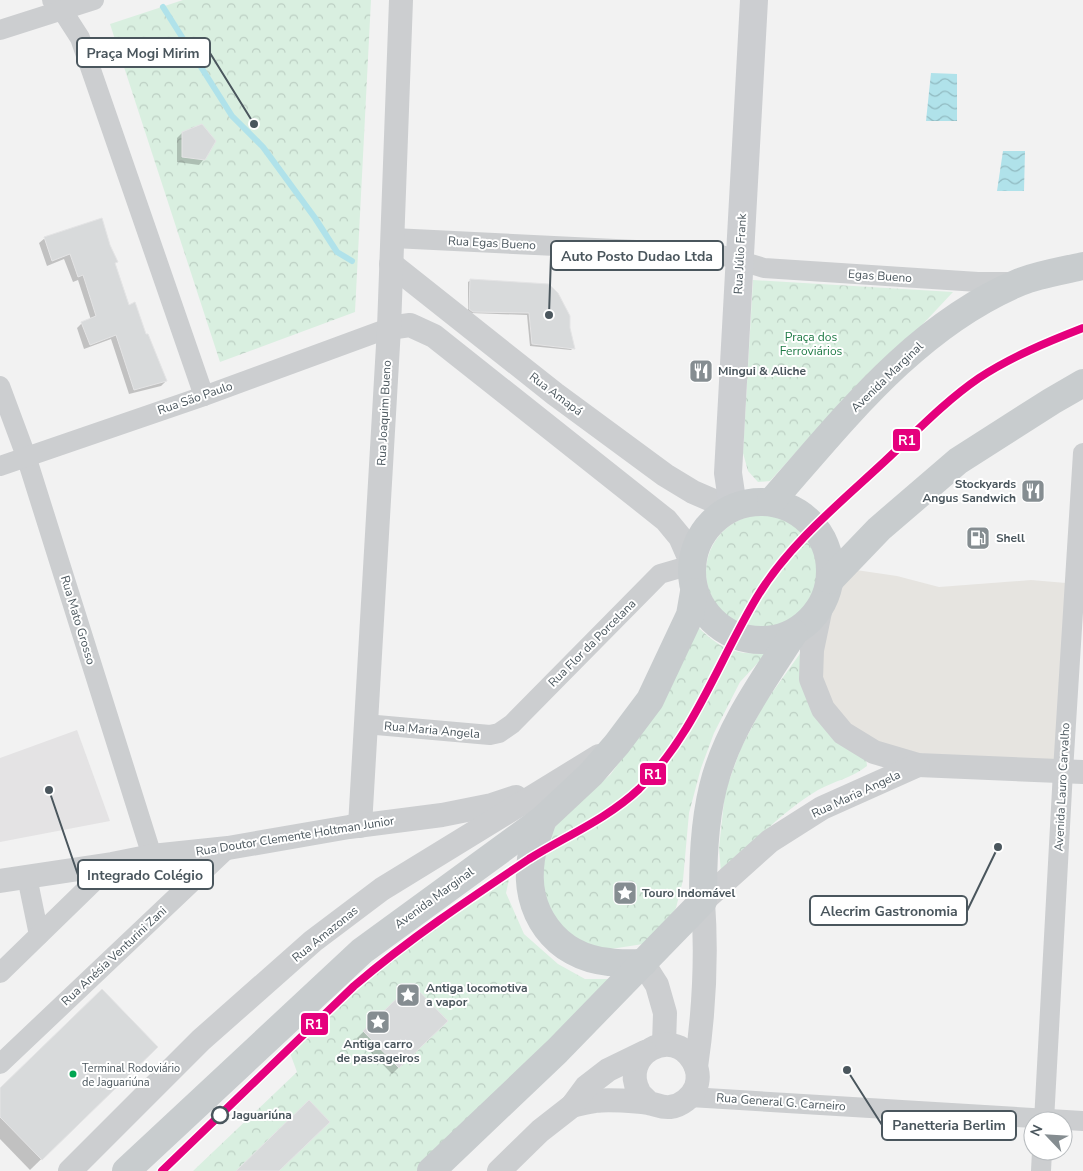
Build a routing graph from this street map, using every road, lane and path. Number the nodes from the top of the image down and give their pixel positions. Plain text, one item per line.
1 (94, 0) edge
2 (401, 0) edge
3 (754, 0) edge
4 (57, 5) edge
5 (0, 30) edge
6 (393, 238) junction
7 (740, 260) junction
8 (392, 264) junction
9 (1083, 266) edge
10 (1021, 282) junction
11 (389, 328) junction
12 (1083, 383) edge
13 (0, 386) edge
14 (204, 396) junction
15 (1083, 453) edge
16 (26, 456) junction
17 (0, 466) edge
18 (771, 502) junction
19 (732, 508) junction
20 (1081, 521) edge
21 (1080, 543) edge
22 (691, 564) junction
23 (830, 580) junction
24 (694, 592) junction
25 (821, 607) junction
26 (794, 633) junction
27 (365, 724) junction
28 (499, 733) joint
29 (617, 744) junction
30 (918, 765) junction
31 (1073, 772) edge
32 (557, 783) junction
33 (543, 819) junction
34 (360, 826) junction
35 (228, 848) junction
36 (152, 856) junction
37 (112, 864) junction
38 (27, 877) junction
39 (0, 881) edge
40 (703, 901) junction
41 (38, 935) junction
42 (643, 963) junction
43 (0, 973) edge
44 (655, 1048) junction
45 (0, 1064) edge
46 (696, 1067) junction
47 (690, 1096) junction
48 (649, 1103) junction
49 (572, 1106) junction
50 (1045, 1111) edge
51 (1023, 1119) edge
52 (70, 1171) edge
53 (126, 1171) edge
54 (431, 1171) edge
55 (498, 1171) edge

1 - 4 street
2 - 6 street, Rua Joaquim Bueno
3 - 7 main road, Rua Júlio Frank
4 - 5 street
4 - 14 street
6 - 7 street, Rua Egas Bueno
6 - 8 street, Rua Joaquim Bueno
7 - 10 street, Egas Bueno
7 - 19 main road, Rua Júlio Frank
8 - 11 street, Rua Joaquim Bueno
8 - 19 street, Rua Amapá
9 - 10 main road, Avenida Marginal
10 - 18 main road, Avenida Marginal
11 - 14 street, Rua São Paulo
11 - 22 street
11 - 27 street, Rua Joaquim Bueno
12 - 23 main road
13 - 16 street, Rua Mato Grosso
14 - 16 street, Rua São Paulo
15 - 20 street, Avenida Lauro Carvalho
16 - 17 street, Rua São Paulo
16 - 36 street, Rua Mato Grosso
18 - 19 main road
18 - 23 main road
19 - 22 main road
20 - 21 street, Avenida Lauro Carvalho
21 - 31 street, Avenida Lauro Carvalho
22 - 24 main road
22 - 28 street, Rua Flor da Porcelana
23 - 25 main road
24 - 26 main road
24 - 29 main road, Avenida Marginal
25 - 26 main road
25 - 30 street, Rua Maria Angela
26 - 40 main road
27 - 28 street, Rua Maria Angela
27 - 34 street, Rua Joaquim Bueno
29 - 32 street, Rua Amazonas
29 - 33 main road, Avenida Marginal
30 - 31 street, Rua Maria Angela
30 - 40 street, Rua Maria Angela
31 - 50 street, Avenida Lauro Carvalho
32 - 34 street, Rua Doutor Clemente Holtman Junior
32 - 52 street, Rua Amazonas
33 - 42 main road
33 - 53 main road, Avenida Marginal
34 - 35 street, Rua Doutor Clemente Holtman Junior
35 - 36 street, Rua Doutor Clemente Holtman Junior
35 - 45 street, Rua Anésia Venturini Zani
36 - 37 street, Rua Doutor Clemente Holtman Junior
37 - 38 street, Rua Doutor Clemente Holtman Junior
37 - 41 street
38 - 39 street, Rua Doutor Clemente Holtman Junior
38 - 41 street
40 - 42 main road
40 - 46 street
41 - 43 street
42 - 44 street
42 - 54 main road
44 - 46 street
44 - 48 street
44 - 49 street
46 - 47 street
47 - 48 street
47 - 51 street, Rua General G. Carneiro
48 - 49 street
49 - 55 street

